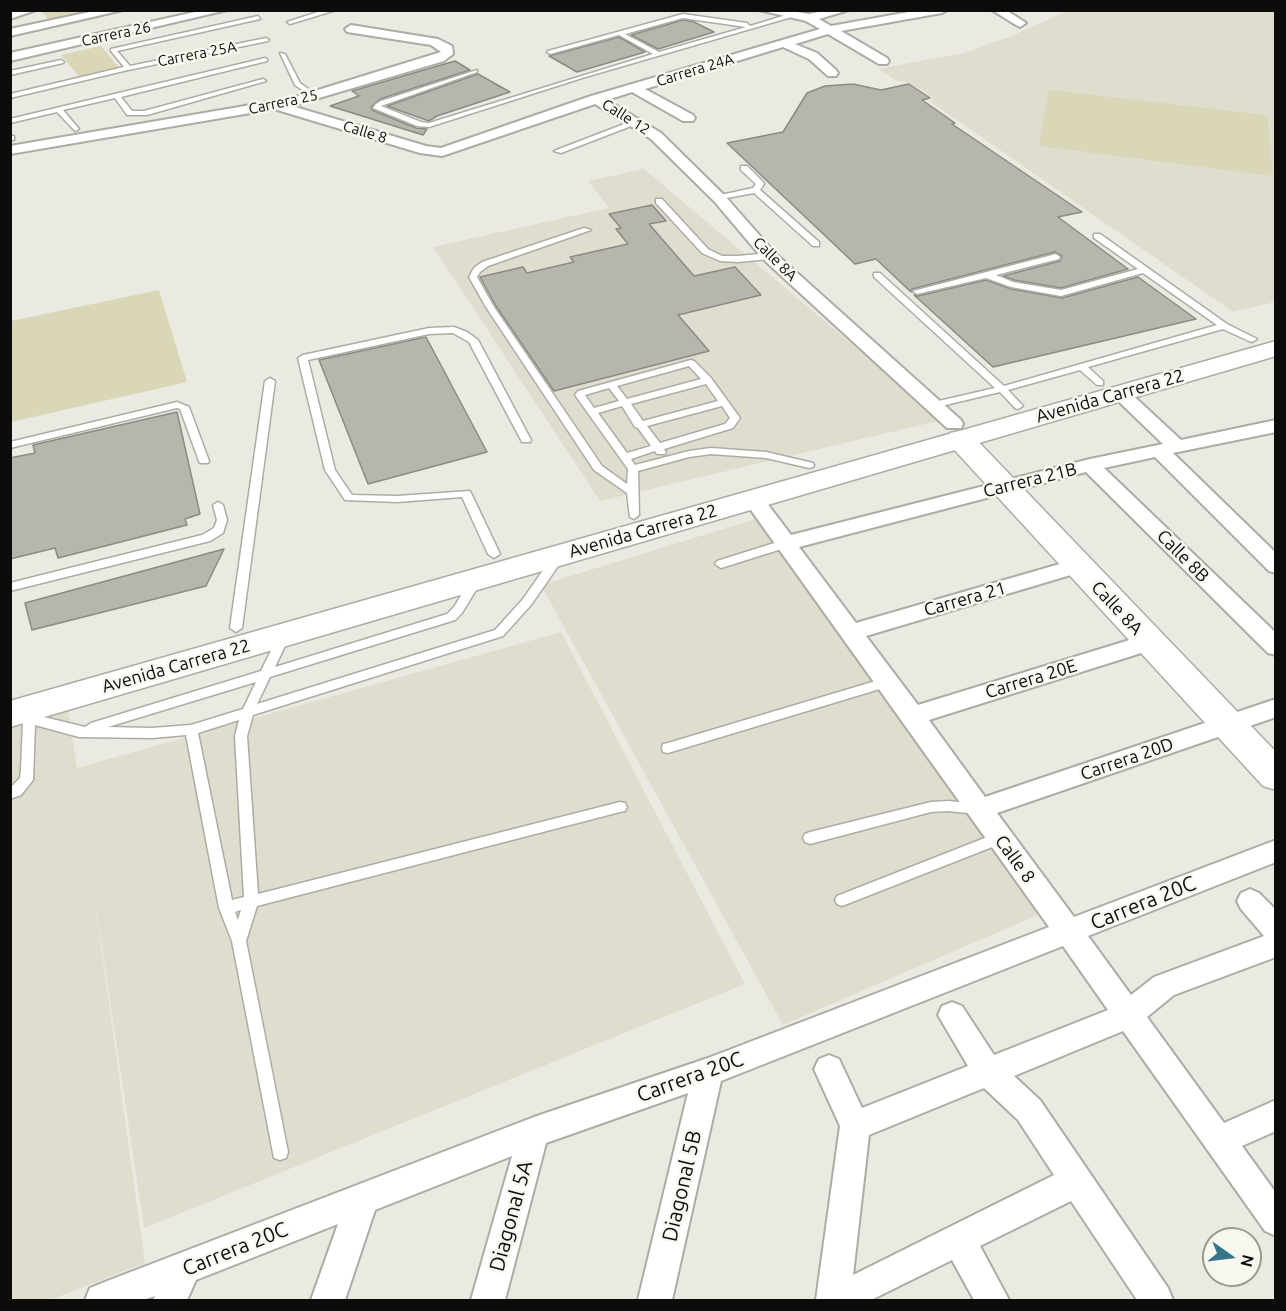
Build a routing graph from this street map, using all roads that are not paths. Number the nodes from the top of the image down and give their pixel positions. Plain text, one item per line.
1 (32, 10) edge
2 (118, 10) edge
3 (222, 10) edge
4 (333, 10) edge
5 (764, 10) edge
6 (844, 10) edge
7 (942, 10) edge
8 (997, 10) edge
9 (96, 13) edge
10 (801, 15) edge
11 (10, 16) edge
12 (258, 18) dead end
13 (290, 22) dead end
14 (1020, 23) dead end
15 (753, 26) junction
16 (351, 29) dead end
17 (829, 30) junction
18 (10, 33) edge
19 (122, 33) junction
20 (620, 33) junction
21 (266, 40) dead end
22 (783, 43) junction
23 (550, 52) dead end
24 (282, 54) dead end
25 (658, 54) junction
26 (10, 57) edge
27 (265, 60) dead end
28 (884, 61) dead end
29 (61, 62) dead end
30 (128, 68) junction
31 (475, 71) dead end
32 (10, 73) edge
33 (832, 73) dead end
34 (262, 81) dead end
35 (634, 88) junction
36 (116, 95) junction
37 (10, 96) edge
38 (315, 96) junction
39 (596, 99) junction
40 (277, 106) junction
41 (58, 109) junction
42 (688, 118) dead end
43 (10, 121) edge
44 (635, 123) junction
45 (75, 129) dead end
46 (656, 136) joint
47 (10, 150) edge
48 (454, 150) joint
49 (558, 151) dead end
50 (744, 168) dead end
51 (756, 189) junction
52 (719, 198) junction
53 (659, 201) dead end
54 (587, 230) dead end
55 (1097, 236) dead end
56 (816, 244) dead end
57 (769, 256) junction
58 (1056, 257) dead end
59 (1144, 270) junction
60 (987, 275) junction
61 (877, 276) dead end
62 (917, 291) dead end
63 (1224, 326) junction
64 (1268, 340) edge
65 (708, 380) junction
66 (1100, 380) junction
67 (270, 381) dead end
68 (610, 384) junction
69 (1010, 398) junction
70 (725, 402) junction
71 (623, 403) junction
72 (593, 411) junction
73 (949, 423) junction
74 (639, 426) junction
75 (1275, 426) edge
76 (526, 440) dead end
77 (10, 446) edge
78 (657, 448) junction
79 (1168, 448) junction
80 (625, 456) junction
81 (667, 460) junction
82 (204, 461) dead end
83 (809, 465) junction
84 (1090, 465) junction
85 (633, 470) junction
86 (1003, 486) junction
87 (753, 499) junction
88 (633, 503) junction
89 (218, 505) dead end
90 (787, 543) junction
91 (494, 554) junction
92 (560, 555) junction
93 (721, 564) dead end
94 (1077, 566) junction
95 (1275, 566) edge
96 (477, 579) junction
97 (10, 587) edge
98 (236, 628) junction
99 (853, 632) junction
100 (284, 635) junction
101 (1149, 642) junction
102 (1275, 647) edge
103 (264, 675) junction
104 (889, 682) junction
105 (10, 692) edge
106 (1275, 708) edge
107 (247, 713) junction
108 (17, 716) edge
109 (913, 716) junction
110 (1227, 724) junction
111 (191, 730) junction
112 (79, 732) junction
113 (668, 748) dead end
114 (1275, 776) edge
115 (10, 794) edge
116 (620, 807) dead end
117 (979, 809) junction
118 (810, 838) dead end
119 (1000, 838) junction
120 (1275, 851) edge
121 (842, 900) dead end
122 (1250, 901) dead end
123 (251, 902) junction
124 (226, 908) junction
125 (1275, 930) edge
126 (1068, 933) junction
127 (239, 941) junction
128 (1275, 944) edge
129 (952, 1015) dead end
130 (1128, 1015) junction
131 (828, 1070) dead end
132 (708, 1072) junction
133 (988, 1073) junction
134 (1275, 1115) edge
135 (855, 1126) junction
136 (534, 1132) junction
137 (1219, 1141) junction
138 (280, 1152) dead end
139 (1077, 1182) junction
140 (363, 1198) junction
141 (1275, 1220) edge
142 (958, 1240) junction
143 (184, 1269) junction
144 (102, 1300) edge
145 (170, 1300) edge
146 (328, 1300) edge
147 (488, 1300) edge
148 (655, 1300) edge
149 (835, 1300) edge
150 (992, 1300) edge
151 (1156, 1300) edge

1 - 11 street
2 - 9 street
3 - 19 street, Carrera 26
4 - 13 lane
5 - 10 street
6 - 10 street
7 - 17 street, Carrera 24A
8 - 14 street
9 - 18 street
9 - 19 street
10 - 15 lane
10 - 17 street
12 - 30 lane
15 - 20 lane
15 - 25 lane
16 - 38 street, Carrera 25
17 - 22 street, Carrera 24A
17 - 28 street
19 - 26 street, Carrera 26
20 - 23 lane
20 - 25 lane
21 - 30 lane, Carrera 25A
22 - 33 street
22 - 35 street, Carrera 24A
24 - 38 lane
25 - 31 lane
27 - 36 lane
29 - 32 lane
30 - 37 lane, Carrera 25A
34 - 36 lane
35 - 39 street, Carrera 24A
35 - 42 street
36 - 41 lane
38 - 40 street, Carrera 25
39 - 44 street, Calle 12
39 - 48 street, Carrera 24A
40 - 47 street, Carrera 25
40 - 48 street, Calle 8
41 - 43 lane
41 - 45 lane
44 - 46 street, Calle 12
44 - 49 lane
46 - 52 street, Calle 8A
50 - 51 lane
51 - 52 lane
51 - 56 lane
52 - 57 street, Calle 8A
53 - 57 lane
54 - 88 lane
55 - 59 lane
57 - 73 street, Calle 8A
58 - 60 lane
59 - 60 lane
59 - 63 lane
60 - 62 lane
61 - 69 lane
63 - 64 lane
63 - 66 lane
64 - 66 main road, Avenida Carrera 22
65 - 68 lane
65 - 70 lane
65 - 71 lane
66 - 69 main road, Avenida Carrera 22
66 - 73 main road, Avenida Carrera 22
66 - 79 street
67 - 98 lane
68 - 71 lane
68 - 72 lane
69 - 73 main road, Avenida Carrera 22
70 - 74 lane
70 - 78 lane
71 - 72 lane
71 - 74 lane
72 - 80 lane
73 - 83 main road, Avenida Carrera 22
73 - 86 main road, Calle 8A
73 - 87 main road, Avenida Carrera 22
74 - 78 lane
75 - 79 street, Carrera 21B
76 - 91 lane
77 - 82 lane
78 - 80 lane
78 - 81 lane
79 - 84 street, Carrera 21B
79 - 95 street
80 - 85 lane
81 - 83 lane
81 - 85 lane
83 - 88 main road, Avenida Carrera 22
84 - 86 street, Carrera 21B
84 - 102 street, Calle 8B
85 - 88 lane
86 - 90 street, Carrera 21B
86 - 94 main road, Calle 8A
87 - 90 street, Calle 8
87 - 92 main road, Avenida Carrera 22
88 - 91 main road, Avenida Carrera 22
89 - 97 lane
90 - 93 lane
90 - 99 street, Calle 8
91 - 98 main road, Avenida Carrera 22
92 - 96 main road, Avenida Carrera 22
92 - 107 lane
94 - 99 street, Carrera 21
94 - 101 main road, Calle 8A
96 - 100 main road, Avenida Carrera 22
96 - 103 lane
98 - 105 main road, Avenida Carrera 22
99 - 104 street, Calle 8
100 - 103 lane
100 - 108 main road, Avenida Carrera 22
101 - 109 street, Carrera 20E
101 - 110 main road, Calle 8A
103 - 107 lane
103 - 112 lane
104 - 109 street, Calle 8
104 - 113 lane
106 - 110 street, Carrera 20D
107 - 111 lane
107 - 123 lane
108 - 112 lane
108 - 115 lane
109 - 117 street, Calle 8
110 - 114 main road, Calle 8A
110 - 117 street, Carrera 20D
111 - 112 lane
111 - 124 lane
116 - 123 lane
117 - 118 lane
117 - 119 street, Calle 8
119 - 121 lane
119 - 126 street, Calle 8
120 - 126 street, Carrera 20C
122 - 125 street
123 - 124 lane
123 - 127 lane
124 - 127 lane
126 - 130 street, Calle 8
126 - 132 street, Carrera 20C
127 - 138 lane
128 - 130 street
129 - 133 street
130 - 133 street
130 - 137 street, Calle 8
131 - 135 street
132 - 136 street, Carrera 20C
132 - 148 street, Diagonal 5B
133 - 135 street
133 - 139 street
134 - 137 street
135 - 149 street
136 - 140 street, Carrera 20C
136 - 147 street, Diagonal 5A
137 - 141 street, Calle 8
139 - 142 street
139 - 151 street
140 - 143 street, Carrera 20C
140 - 146 street
142 - 149 street
142 - 150 street
143 - 144 street, Carrera 20C
143 - 145 street

